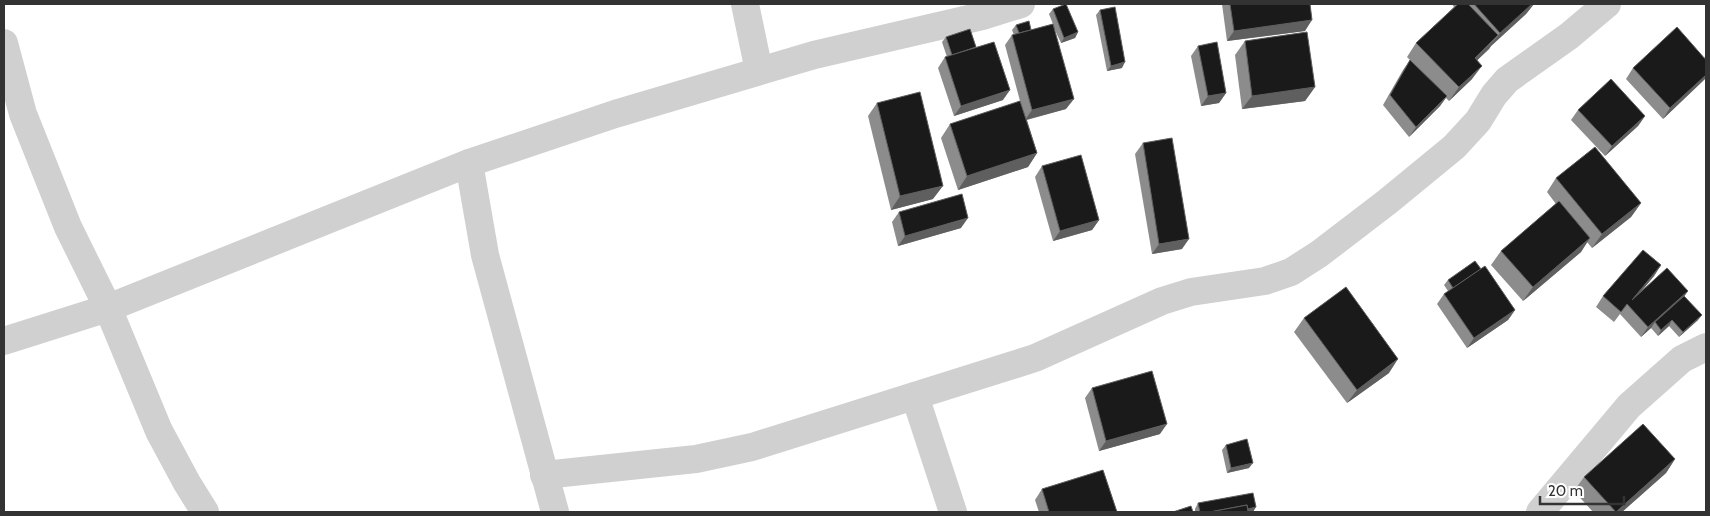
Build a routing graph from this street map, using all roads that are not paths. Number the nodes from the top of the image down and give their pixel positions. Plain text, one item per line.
1 (745, 4) edge
2 (1021, 4) edge
3 (1607, 4) edge
4 (4, 43) edge
5 (759, 71) junction
6 (469, 163) junction
7 (108, 308) junction
8 (4, 341) edge
9 (1706, 347) edge
10 (915, 396) junction
11 (544, 475) junction
12 (205, 512) edge
13 (555, 512) edge
14 (953, 512) edge
15 (1540, 512) edge

1 - 5 street
2 - 5 street
3 - 10 street
4 - 7 street
5 - 6 street
6 - 7 street
6 - 11 street
7 - 8 street
7 - 12 street
9 - 15 street
10 - 11 street
10 - 14 street
11 - 13 street

